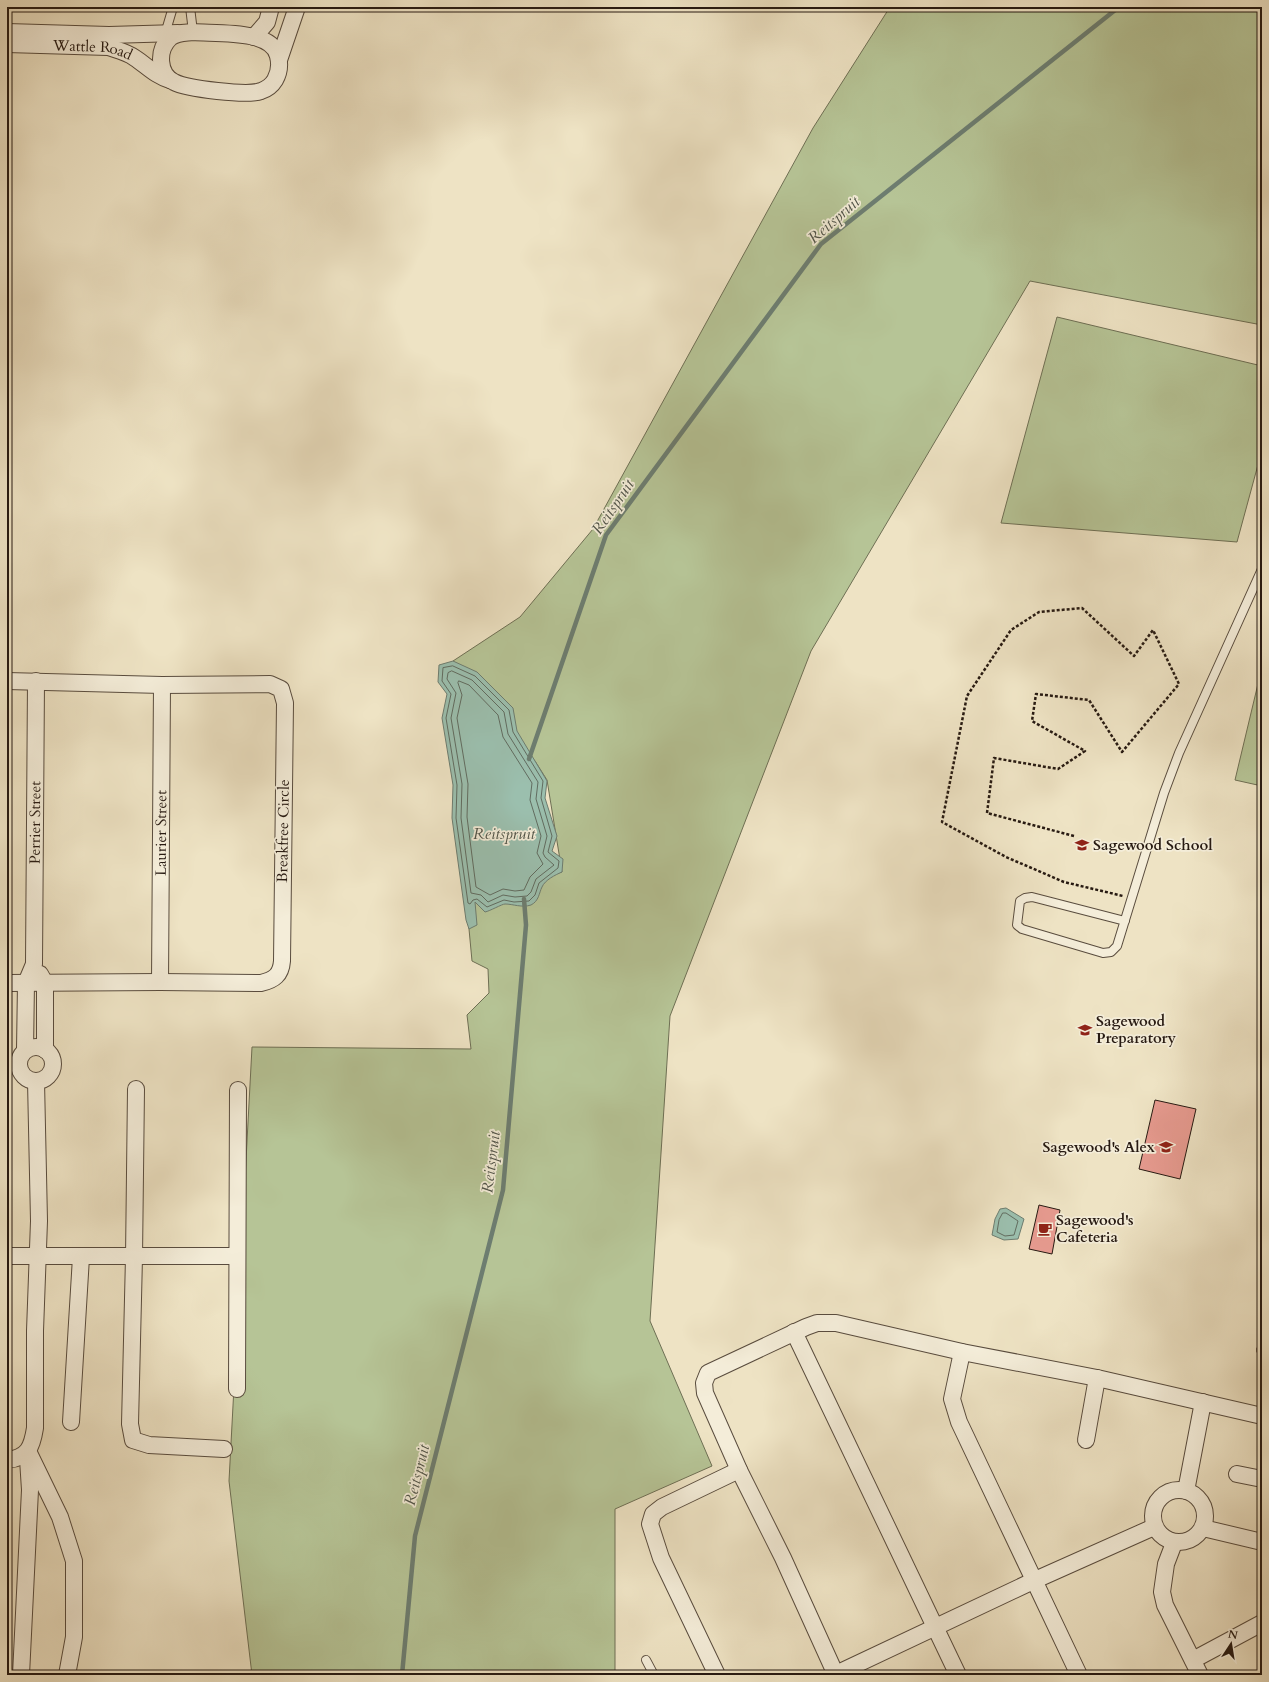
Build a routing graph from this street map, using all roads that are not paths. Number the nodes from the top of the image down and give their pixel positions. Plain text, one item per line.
1 (173, 7) edge
2 (190, 7) edge
3 (271, 7) edge
4 (297, 7) edge
5 (7, 32) edge
6 (179, 33) junction
7 (254, 37) junction
8 (7, 44) edge
9 (279, 60) junction
10 (170, 80) junction
11 (1262, 569) edge
12 (7, 681) edge
13 (36, 681) junction
14 (162, 685) junction
15 (1125, 921) junction
16 (34, 964) junction
17 (160, 982) junction
18 (7, 983) edge
19 (26, 983) junction
20 (45, 983) junction
21 (25, 1050) junction
22 (45, 1050) junction
23 (36, 1081) junction
24 (136, 1089) dead end
25 (238, 1090) dead end
26 (38, 1255) junction
27 (7, 1256) edge
28 (237, 1256) junction
29 (82, 1257) junction
30 (134, 1257) junction
31 (794, 1332) junction
32 (962, 1352) junction
33 (1097, 1378) junction
34 (236, 1389) dead end
35 (1203, 1402) junction
36 (1262, 1416) edge
37 (71, 1422) dead end
38 (1086, 1440) dead end
39 (224, 1449) dead end
40 (28, 1451) junction
41 (7, 1460) edge
42 (739, 1470) junction
43 (1237, 1474) dead end
44 (1262, 1479) edge
45 (1186, 1491) junction
46 (1154, 1526) junction
47 (1203, 1528) junction
48 (1174, 1542) junction
49 (1262, 1542) edge
50 (1032, 1581) junction
51 (1262, 1623) edge
52 (935, 1628) junction
53 (646, 1660) dead end
54 (1193, 1660) junction
55 (21, 1675) edge
56 (67, 1675) edge
57 (654, 1675) edge
58 (717, 1675) edge
59 (835, 1675) edge
60 (958, 1675) edge
61 (1079, 1675) edge
62 (1200, 1675) edge

1 - 6 lane
2 - 6 lane
3 - 7 street
4 - 9 street
5 - 6 street, Wattle Road
6 - 7 street, Wattle Road
6 - 10 street
7 - 9 street, Wattle Road
8 - 10 street, Wattle Road
9 - 10 street, Wattle Road
11 - 15 lane
12 - 13 street, Breakfree Circle
13 - 14 street, Breakfree Circle
13 - 16 street, Perrier Street
14 - 17 street, Laurier Street
14 - 17 street, Breakfree Circle
15 - 15 lane
16 - 19 street, Perrier Street
16 - 20 street
17 - 20 street, Breakfree Circle
18 - 19 street, Breakfree Circle
19 - 20 street, Breakfree Circle
19 - 21 street, Perrier Street
20 - 22 street
21 - 22 street
21 - 23 street
22 - 23 street
23 - 26 street
24 - 30 street
25 - 28 street
26 - 27 street
26 - 29 street
26 - 40 street
28 - 30 street
28 - 34 street
29 - 30 street
29 - 37 street
30 - 39 street
31 - 32 street
31 - 42 street
31 - 52 street
32 - 33 street
32 - 50 street
33 - 35 street
33 - 38 street
35 - 36 street
35 - 45 street
40 - 41 street
40 - 55 street
40 - 56 street
42 - 58 street
42 - 59 street
43 - 44 street
45 - 46 street
45 - 47 street
46 - 48 street
46 - 50 street
47 - 48 street
47 - 49 street
48 - 54 street
50 - 52 street
50 - 61 street
51 - 54 street
52 - 59 street
52 - 60 street
53 - 57 lane
54 - 62 street

